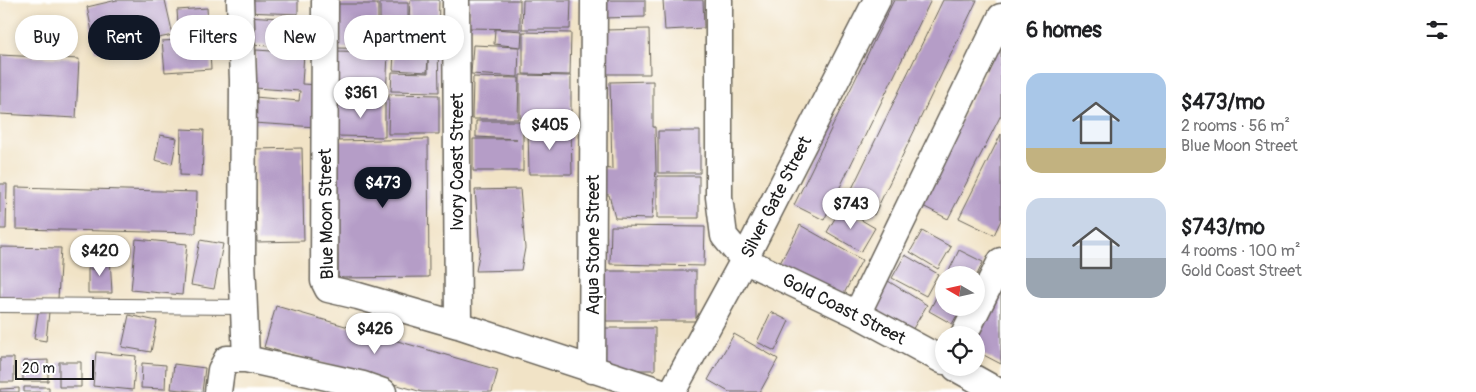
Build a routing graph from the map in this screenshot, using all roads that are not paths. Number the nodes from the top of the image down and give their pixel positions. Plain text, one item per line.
1 (240, 0) edge
2 (325, 0) edge
3 (456, 0) edge
4 (594, 0) edge
5 (719, 0) edge
6 (877, 0) edge
7 (1001, 17) edge
8 (744, 260) junction
9 (1001, 261) edge
10 (0, 305) edge
11 (244, 307) junction
12 (856, 314) junction
13 (458, 325) junction
14 (968, 326) edge
15 (935, 356) edge
16 (246, 359) junction
17 (592, 370) junction
18 (970, 376) edge
19 (218, 392) edge
20 (383, 392) edge
21 (662, 392) edge
22 (672, 392) edge
23 (999, 392) edge

1 - 11 street
2 - 13 street, Blue Moon Street
3 - 13 street, Ivory Coast Street
4 - 17 street, Aqua Stone Street
5 - 8 street
6 - 8 street, Silver Gate Street
7 - 12 street
8 - 12 street, Gold Coast Street
8 - 22 street, Silver Gate Street
9 - 14 street
10 - 11 lane
11 - 16 street
12 - 15 street, Gold Coast Street
13 - 17 street, Blue Moon Street
16 - 19 street
16 - 20 street
17 - 21 street, Blue Moon Street
18 - 23 street

